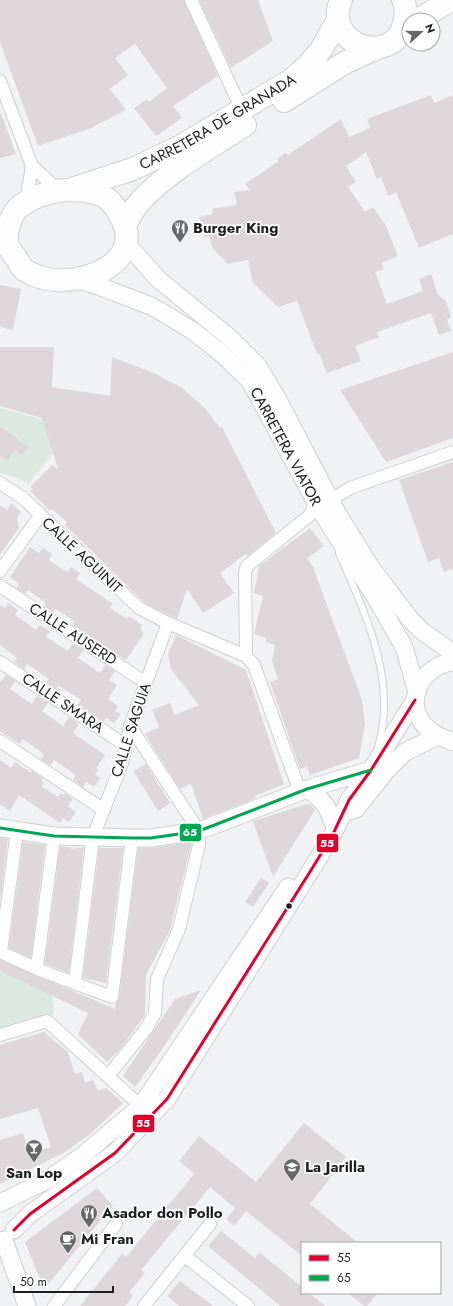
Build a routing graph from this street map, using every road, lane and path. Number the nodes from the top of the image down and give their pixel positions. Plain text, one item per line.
1 (191, 0) edge
2 (403, 0) edge
3 (451, 3) edge
4 (340, 10) edge
5 (405, 12) edge
6 (434, 12) edge
7 (401, 33) edge
8 (377, 48) junction
9 (0, 81) edge
10 (242, 110) junction
11 (32, 166) junction
12 (65, 190) junction
13 (15, 208) edge
14 (126, 234) junction
15 (0, 263) edge
16 (23, 268) junction
17 (75, 279) junction
18 (453, 452) edge
19 (0, 483) edge
20 (322, 503) junction
21 (40, 516) junction
22 (0, 571) edge
23 (0, 586) edge
24 (168, 623) junction
25 (453, 653) edge
26 (246, 656) junction
27 (0, 662) edge
28 (453, 662) edge
29 (146, 683) junction
30 (416, 696) junction
31 (130, 726) junction
32 (445, 739) edge
33 (0, 741) edge
34 (125, 745) junction
35 (371, 770) junction
36 (303, 790) junction
37 (104, 810) junction
38 (336, 819) junction
39 (8, 829) edge
40 (199, 831) junction
41 (54, 836) junction
42 (93, 837) junction
43 (132, 838) junction
44 (1, 952) edge
45 (37, 967) junction
46 (75, 982) junction
47 (0, 1035) edge
48 (108, 1076) junction
49 (146, 1111) junction
50 (70, 1186) junction
51 (3, 1205) edge
52 (116, 1224) dead end
53 (210, 1224) dead end
54 (6, 1237) edge
55 (185, 1256) junction
56 (27, 1306) edge
57 (54, 1306) edge
58 (144, 1306) edge
59 (248, 1306) edge

1 - 10 street
2 - 5 highway
3 - 6 highway, CARRETERA DE GRANADA
4 - 8 highway
4 - 10 highway, CARRETERA DE GRANADA
7 - 8 highway, CARRETERA DE GRANADA
8 - 14 highway, CARRETERA DE GRANADA
9 - 11 street
10 - 12 highway, CARRETERA DE GRANADA
11 - 12 street
11 - 13 street
12 - 13 highway
12 - 14 highway
13 - 16 highway
14 - 17 highway
14 - 20 street, CARRETERA VIATOR
15 - 16 highway
16 - 17 highway
17 - 20 street, CARRETERA VIATOR
18 - 20 street
19 - 21 street, CALLE AGUINIT
20 - 25 street, CARRETERA VIATOR
20 - 26 street
20 - 30 street, CARRETERA VIATOR
20 - 35 lane
21 - 22 street
21 - 24 street, CALLE AGUINIT
23 - 29 street, CALLE AUSERD
24 - 26 street, CALLE AGUINIT
24 - 29 street, CALLE SAGUIA
26 - 36 street
27 - 34 street, CALLE SMARA
28 - 30 street
29 - 31 street, CALLE SAGUIA
30 - 32 street, CARRETERA VIATOR
30 - 35 street
31 - 34 street, CALLE SAGUIA
31 - 40 street
32 - 38 street
33 - 37 street
34 - 37 street, CALLE SAGUIA
35 - 36 street
35 - 38 street
36 - 38 street
36 - 40 street
37 - 42 street, CALLE SAGUIA
38 - 49 street
39 - 41 street
39 - 44 street
40 - 43 street
40 - 48 street
41 - 42 street
41 - 45 street
42 - 43 street
42 - 46 street, CALLE SAGUIA
43 - 46 street
44 - 45 street
45 - 46 street
47 - 48 street
48 - 49 street
49 - 50 street
49 - 51 street
50 - 51 street
50 - 54 street
51 - 54 street
52 - 57 street
53 - 55 street
54 - 56 street
55 - 58 street
55 - 59 street

